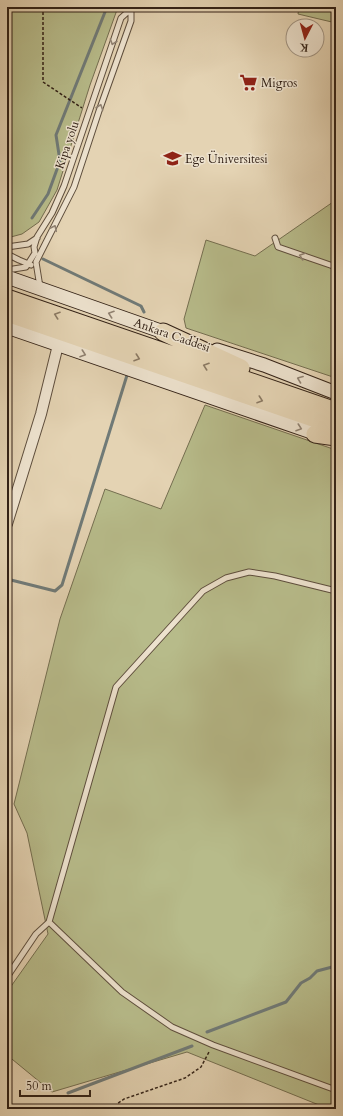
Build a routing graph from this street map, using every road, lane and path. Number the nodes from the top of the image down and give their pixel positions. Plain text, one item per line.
1 (43, 7) edge
2 (131, 8) edge
3 (89, 112) junction
4 (38, 237) junction
5 (275, 238) dead end
6 (7, 247) edge
7 (7, 254) edge
8 (36, 262) junction
9 (28, 264) junction
10 (336, 267) edge
11 (7, 270) edge
12 (7, 277) edge
13 (41, 289) junction
14 (7, 298) edge
15 (7, 313) edge
16 (7, 327) edge
17 (163, 332) junction
18 (58, 345) junction
19 (336, 393) edge
20 (331, 409) edge
21 (336, 426) edge
22 (315, 434) junction
23 (336, 437) edge
24 (336, 441) edge
25 (7, 524) edge
26 (336, 591) edge
27 (49, 922) junction
28 (7, 977) edge
29 (213, 1045) junction
30 (336, 1090) edge
31 (62, 1109) edge
32 (86, 1109) edge
33 (110, 1109) edge

1 - 3 path
2 -> 3 lane, Kipa yolu
8 -> 2 lane, Kipa yolu
3 - 4 lane, Kipa yolu
4 - 6 lane
4 - 9 lane, Kipa yolu
10 -> 5 lane
7 - 9 lane
8 - 9 lane
8 - 13 lane
9 - 11 lane
12 - 13 main road, Ankara Caddesi
17 -> 13 main road, Ankara Caddesi
20 -> 14 highway, Ankara Caddesi
15 -> 21 highway
16 - 18 main road
19 -> 17 main road, Ankara Caddesi
17 - 20 highway
18 -> 22 main road
18 - 25 street
22 - 23 highway
22 - 24 main road
26 - 27 lane
27 - 28 lane
27 - 29 lane
29 - 30 lane
29 - 33 path
31 - 32 path

